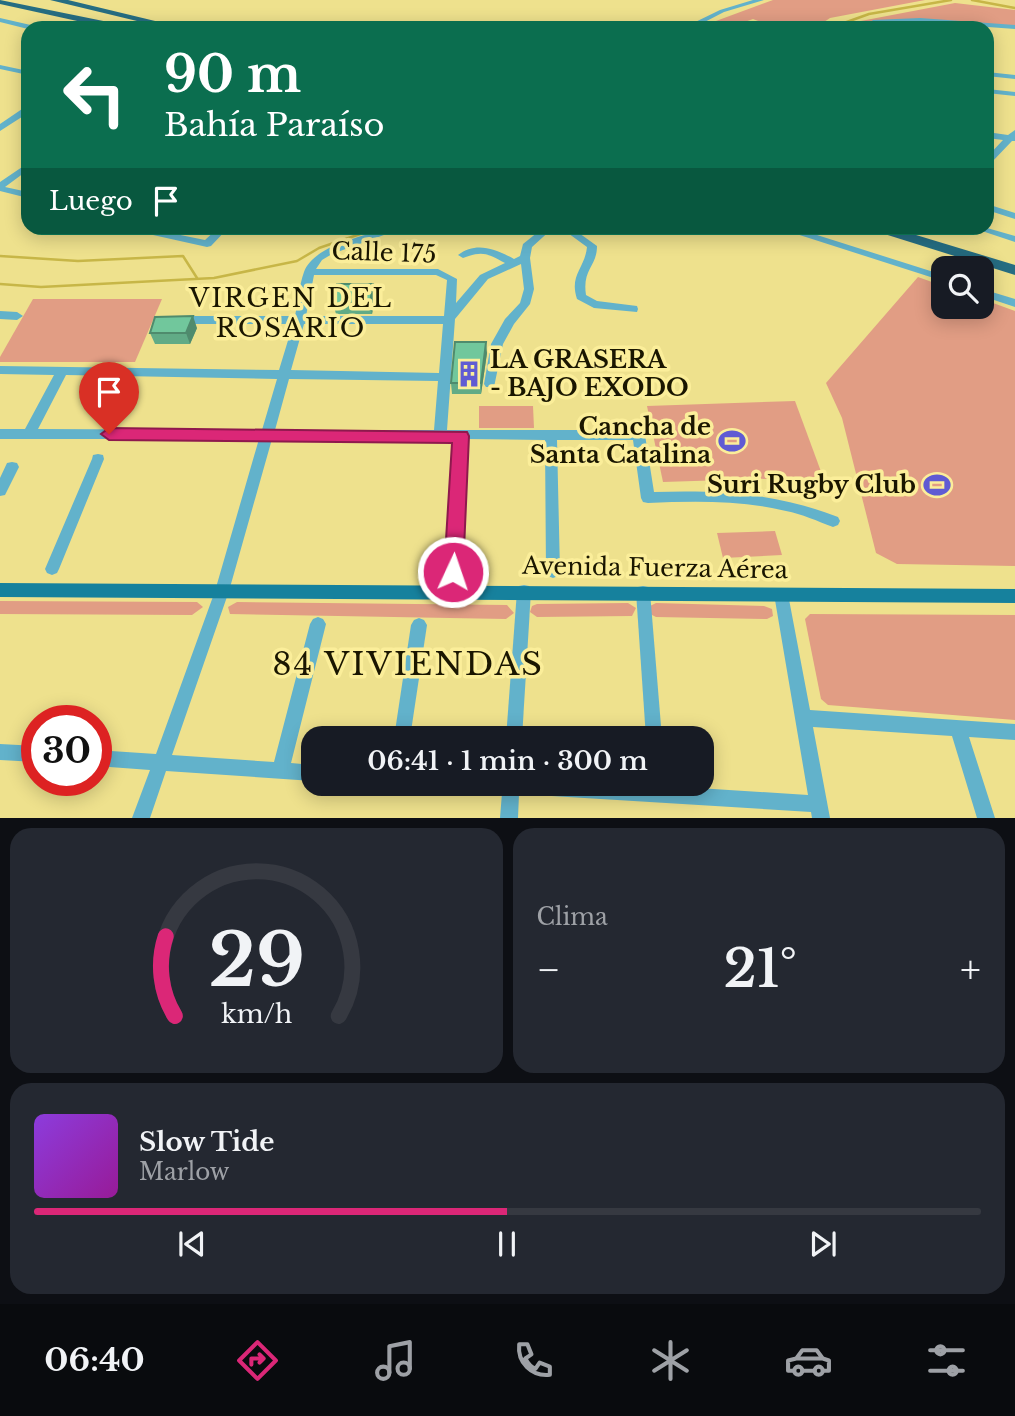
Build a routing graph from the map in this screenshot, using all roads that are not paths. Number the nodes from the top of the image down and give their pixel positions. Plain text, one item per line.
1 (55, 0) edge
2 (761, 0) edge
3 (0, 1) edge
4 (0, 7) edge
5 (0, 20) edge
6 (61, 21) edge
7 (91, 21) edge
8 (146, 21) edge
9 (701, 21) edge
10 (21, 25) edge
11 (994, 27) edge
12 (1015, 27) edge
13 (1015, 64) edge
14 (0, 67) edge
15 (13, 70) junction
16 (21, 72) edge
17 (994, 75) edge
18 (1003, 76) junction
19 (1015, 77) edge
20 (0, 78) edge
21 (994, 92) edge
22 (1015, 94) edge
23 (21, 114) edge
24 (0, 128) edge
25 (994, 136) edge
26 (1013, 137) edge
27 (994, 155) edge
28 (21, 171) edge
29 (0, 187) edge
30 (21, 193) edge
31 (994, 209) edge
32 (1015, 216) edge
33 (994, 233) edge
34 (166, 235) edge
35 (216, 235) edge
36 (378, 235) edge
37 (540, 235) edge
38 (576, 235) edge
39 (809, 235) edge
40 (902, 235) edge
41 (936, 235) edge
42 (1015, 239) edge
43 (463, 256) dead end
44 (1015, 260) edge
45 (520, 261) junction
46 (1015, 270) edge
47 (309, 272) junction
48 (931, 274) edge
49 (454, 283) joint
50 (994, 296) edge
51 (1015, 303) edge
52 (633, 309) dead end
53 (0, 315) edge
54 (17, 316) dead end
55 (450, 318) junction
56 (299, 319) junction
57 (161, 321) edge
58 (0, 370) edge
59 (62, 370) junction
60 (284, 374) junction
61 (445, 377) junction
62 (490, 384) dead end
63 (0, 434) edge
64 (29, 434) junction
65 (266, 435) junction
66 (551, 435) junction
67 (440, 436) junction
68 (461, 436) junction
69 (98, 459) dead end
70 (12, 467) dead end
71 (0, 491) edge
72 (833, 521) dead end
73 (52, 569) dead end
74 (453, 572) dead end
75 (553, 572) dead end
76 (0, 590) edge
77 (222, 591) junction
78 (524, 591) junction
79 (643, 593) junction
80 (781, 594) junction
81 (1015, 596) edge
82 (318, 624) dead end
83 (419, 625) dead end
84 (804, 718) junction
85 (404, 726) edge
86 (515, 726) edge
87 (653, 726) edge
88 (958, 728) junction
89 (1015, 732) edge
90 (0, 752) edge
91 (21, 753) edge
92 (112, 759) edge
93 (160, 763) junction
94 (280, 771) junction
95 (301, 772) edge
96 (507, 796) edge
97 (714, 796) edge
98 (820, 811) edge
99 (141, 817) edge
100 (509, 817) edge
101 (986, 817) edge

1 - 8 highway
2 - 9 street
3 - 7 highway
4 - 6 highway
5 - 10 street
11 - 12 street
13 - 18 street
14 - 15 street
15 - 16 street
15 - 20 street
17 - 18 street
18 - 19 street
21 - 22 street
23 - 24 street
25 - 26 street
26 - 27 street
28 - 29 street
29 - 30 street
31 - 32 street
33 - 42 street
34 - 35 street
36 - 47 street
37 - 45 street
38 - 52 street
39 - 48 street
40 - 46 highway
41 - 44 highway
43 - 45 street
45 - 55 street
45 - 62 street
47 - 49 street, Calle 175
47 - 56 street
49 - 55 street
50 - 51 street
53 - 54 street
55 - 56 street
55 - 61 street
56 - 57 street
56 - 60 street
58 - 59 street
59 - 60 street
59 - 64 street
60 - 61 street
60 - 65 street
61 - 67 street
63 - 64 street
64 - 65 street
65 - 67 street
65 - 77 street
66 - 68 street
66 - 72 street
66 - 75 street
67 - 68 street
68 - 74 street
69 - 73 street
70 - 71 street
76 - 77 main road, Avenida Fuerza Aérea
77 - 78 main road, Avenida Fuerza Aérea
77 - 93 street
78 - 79 main road, Avenida Fuerza Aérea
78 - 86 street
79 - 80 main road, Avenida Fuerza Aérea
79 - 87 street
80 - 81 main road, Avenida Fuerza Aérea
80 - 84 street
82 - 94 street
83 - 85 street
84 - 88 street
84 - 98 street
88 - 89 street
88 - 101 street
90 - 91 street
92 - 93 street
93 - 94 street
93 - 99 street
94 - 95 street
96 - 100 street
97 - 98 street

